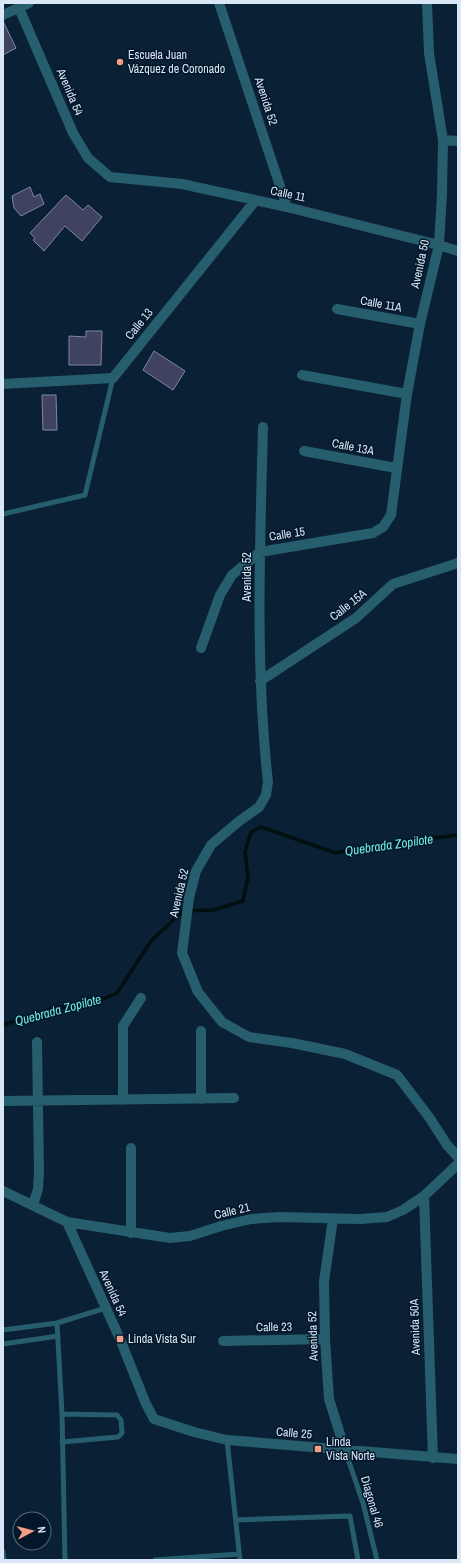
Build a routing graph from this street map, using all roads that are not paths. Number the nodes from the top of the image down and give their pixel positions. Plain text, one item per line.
1 (29, 3) edge
2 (219, 3) edge
3 (427, 3) edge
4 (19, 8) junction
5 (3, 15) edge
6 (443, 140) junction
7 (458, 141) edge
8 (110, 177) joint
9 (255, 201) junction
10 (287, 207) junction
11 (439, 245) junction
12 (458, 251) edge
13 (337, 309) dead end
14 (420, 324) junction
15 (302, 375) dead end
16 (113, 378) junction
17 (3, 384) edge
18 (407, 394) junction
19 (263, 427) dead end
20 (304, 451) dead end
21 (396, 468) junction
22 (3, 514) edge
23 (383, 527) joint
24 (260, 552) junction
25 (458, 563) edge
26 (201, 648) dead end
27 (260, 680) junction
28 (141, 998) dead end
29 (202, 1031) dead end
30 (38, 1042) dead end
31 (234, 1098) dead end
32 (201, 1099) junction
33 (123, 1100) junction
34 (3, 1101) edge
35 (39, 1101) junction
36 (131, 1148) dead end
37 (458, 1157) edge
38 (458, 1164) edge
39 (3, 1191) edge
40 (424, 1196) junction
41 (33, 1205) junction
42 (333, 1219) junction
43 (68, 1222) junction
44 (131, 1233) junction
45 (106, 1308) junction
46 (57, 1323) junction
47 (3, 1330) edge
48 (58, 1336) junction
49 (325, 1339) junction
50 (223, 1341) dead end
51 (3, 1344) edge
52 (62, 1414) junction
53 (154, 1419) joint
54 (228, 1440) junction
55 (62, 1442) junction
56 (345, 1450) junction
57 (433, 1458) junction
58 (458, 1458) edge
59 (236, 1520) junction
60 (3, 1552) edge
61 (240, 1557) edge
62 (175, 1559) edge
63 (4, 1560) edge
64 (65, 1560) edge
65 (156, 1560) edge
66 (358, 1560) edge
67 (377, 1560) edge

1 - 4 street
2 - 10 street, Avenida 52
3 - 6 street, Avenida 50
4 - 5 street
4 - 8 street, Avenida 54
6 - 7 street
6 - 11 street, Avenida 50
8 - 9 street, Calle 11
9 - 10 street, Calle 11
9 - 16 street, Calle 13
10 - 11 street, Calle 11
11 - 12 street, Calle 11
11 - 14 street, Avenida 50
13 - 14 street, Calle 11A
14 - 18 street, Avenida 50
15 - 18 street
16 - 17 street
16 - 22 lane
18 - 21 street, Avenida 50
19 - 24 street, Avenida 52
20 - 21 street, Calle 13A
21 - 23 street, Avenida 50
23 - 24 street, Calle 15
24 - 26 street, Calle 15
24 - 27 street, Avenida 52
25 - 27 street, Calle 15A
27 - 37 street, Avenida 52
28 - 33 street
29 - 32 street
30 - 35 street
31 - 32 street
32 - 33 street
33 - 35 street
34 - 35 street
35 - 41 street
36 - 44 street
38 - 40 street, Calle 21
39 - 41 street, Calle 21
40 - 42 street, Calle 21
40 - 57 street, Avenida 50A
41 - 43 street, Calle 21
42 - 44 street, Calle 21
42 - 49 street, Avenida 52
43 - 44 street, Calle 21
43 - 45 street, Avenida 54
45 - 46 lane
45 - 53 street, Avenida 54
46 - 47 lane
46 - 48 lane
48 - 51 lane
48 - 52 lane
49 - 50 street, Calle 23
49 - 56 street, Avenida 52
52 - 55 lane
52 - 55 lane
53 - 54 street, Calle 25
54 - 56 street, Calle 25
54 - 59 lane
55 - 64 lane
56 - 57 street, Calle 25
56 - 67 lane, Diagonal 46
57 - 58 street, Calle 25
59 - 61 lane
59 - 66 lane
60 - 63 lane
61 - 62 lane
62 - 65 lane

